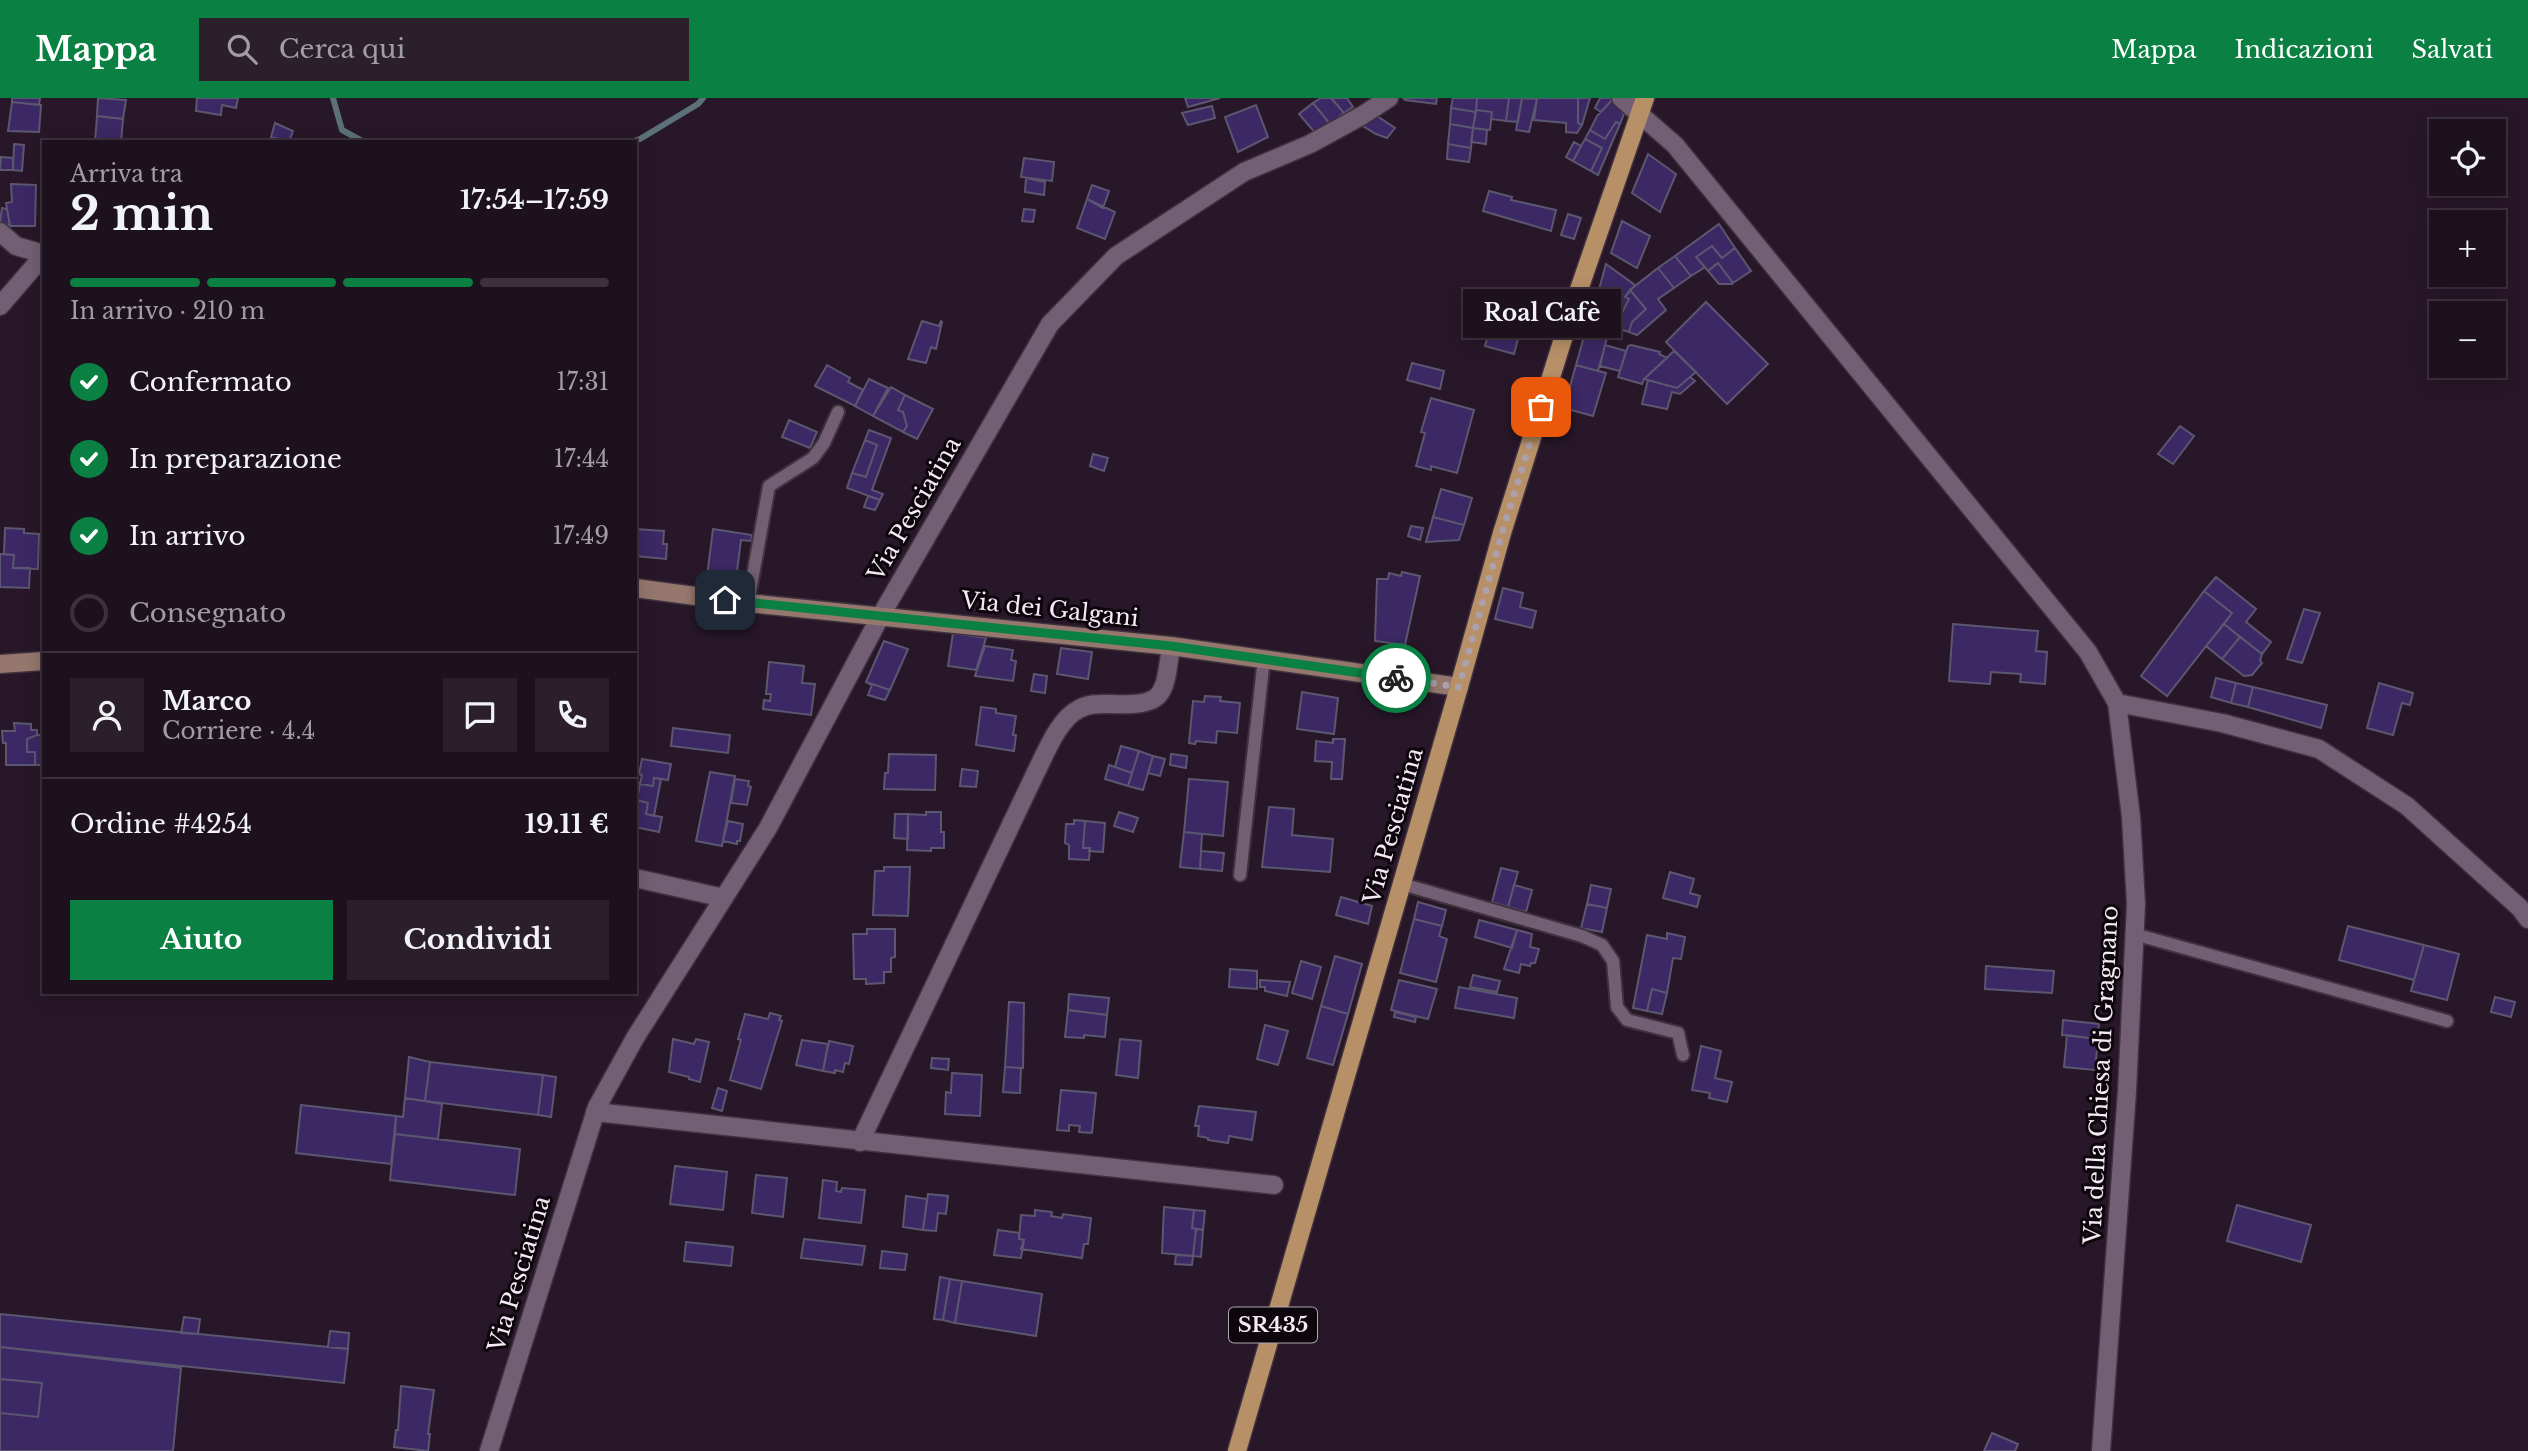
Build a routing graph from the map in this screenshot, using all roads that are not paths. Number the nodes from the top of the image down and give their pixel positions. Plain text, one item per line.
1 (1388, 98) edge
2 (1621, 98) edge
3 (1643, 106) edge
4 (0, 232) edge
5 (42, 253) edge
6 (42, 256) edge
7 (0, 306) edge
8 (838, 412) dead end
9 (637, 588) edge
10 (748, 603) junction
11 (880, 617) junction
12 (1171, 646) junction
13 (1264, 658) junction
14 (42, 662) edge
15 (0, 664) edge
16 (1459, 687) junction
17 (2117, 703) junction
18 (1240, 875) dead end
19 (637, 878) edge
20 (1402, 884) junction
21 (724, 898) junction
22 (2528, 919) edge
23 (2134, 934) junction
24 (2447, 1021) dead end
25 (1683, 1055) dead end
26 (595, 1112) junction
27 (860, 1142) junction
28 (1274, 1185) dead end
29 (489, 1451) edge
30 (1237, 1451) edge
31 (2101, 1451) edge

1 - 11 street, Via Pesciatina
2 - 3 street
3 - 16 main road, Via Pesciatina / SR435
3 - 17 street
4 - 5 street
6 - 7 street
8 - 10 lane
9 - 10 street, Via dei Galgani
10 - 11 street, Via dei Galgani
11 - 12 street, Via dei Galgani
11 - 21 street, Via Pesciatina
12 - 13 street, Via dei Galgani
12 - 27 street
13 - 16 street, Via dei Galgani
13 - 18 lane
14 - 15 street
16 - 20 main road, Via Pesciatina / SR435
17 - 22 street
17 - 23 street, Via della Chiesa di Gragnano
19 - 21 street
20 - 25 lane
20 - 30 main road, Via Pesciatina / SR435
21 - 26 street, Via Pesciatina
23 - 24 lane
23 - 31 street, Via della Chiesa di Gragnano
26 - 27 street
26 - 29 street, Via Pesciatina
27 - 28 street

